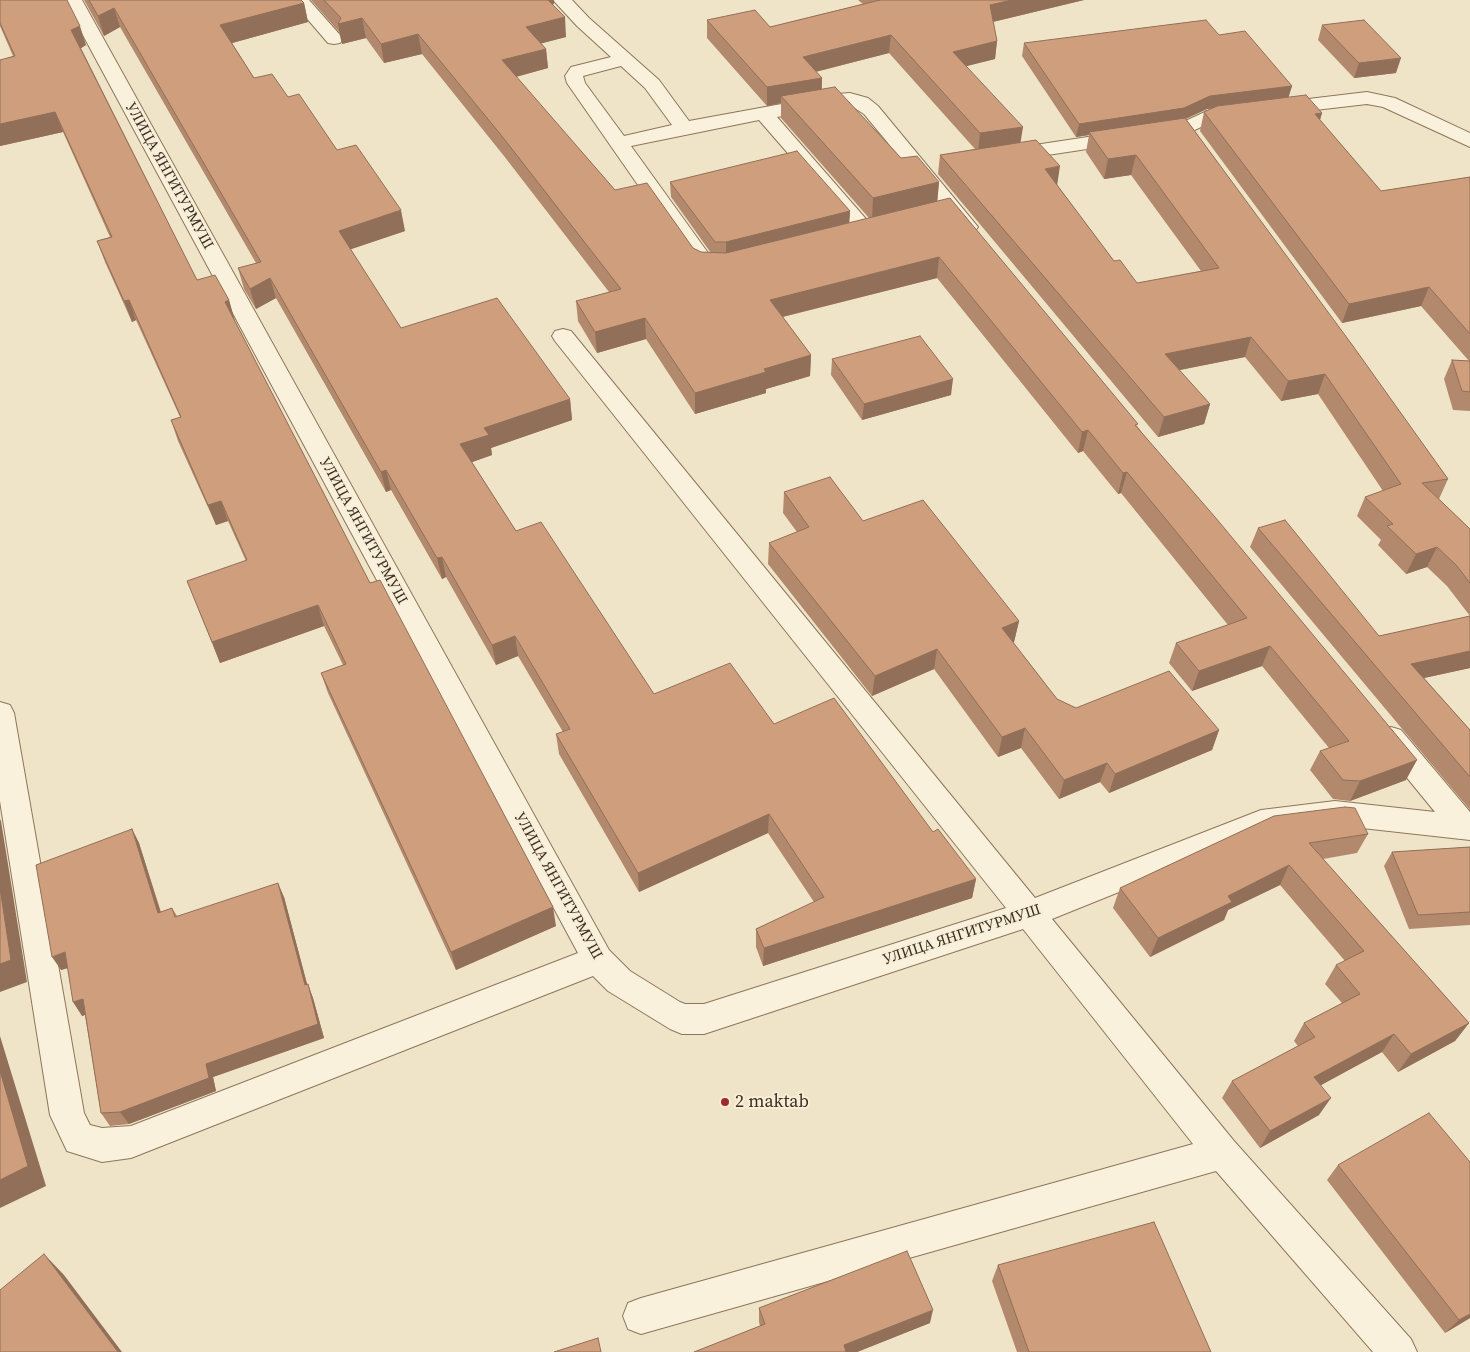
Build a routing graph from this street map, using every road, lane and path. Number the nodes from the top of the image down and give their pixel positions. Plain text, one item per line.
1 (73, 0) edge
2 (300, 0) edge
3 (562, 0) edge
4 (334, 39) dead end
5 (625, 59) junction
6 (763, 113) junction
7 (684, 128) junction
8 (1470, 141) edge
9 (619, 143) junction
10 (989, 158) edge
11 (867, 231) edge
12 (978, 240) edge
13 (744, 261) edge
14 (563, 336) dead end
15 (0, 713) edge
16 (1377, 721) edge
17 (1468, 828) edge
18 (1029, 914) junction
19 (598, 960) junction
20 (1222, 1152) junction
21 (641, 1316) dead end
22 (1398, 1352) edge

1 - 19 street, УЛИЦА ЯНГИТУРМУШ
2 - 4 street
3 - 5 street
5 - 7 street
5 - 9 street
6 - 7 street
6 - 11 street
6 - 12 street
7 - 9 street
8 - 10 street
9 - 13 street
14 - 18 street
15 - 19 street
16 - 17 street
17 - 18 street, УЛИЦА ЯНГИТУРМУШ
18 - 19 street, УЛИЦА ЯНГИТУРМУШ
18 - 20 street
20 - 21 street
20 - 22 street

